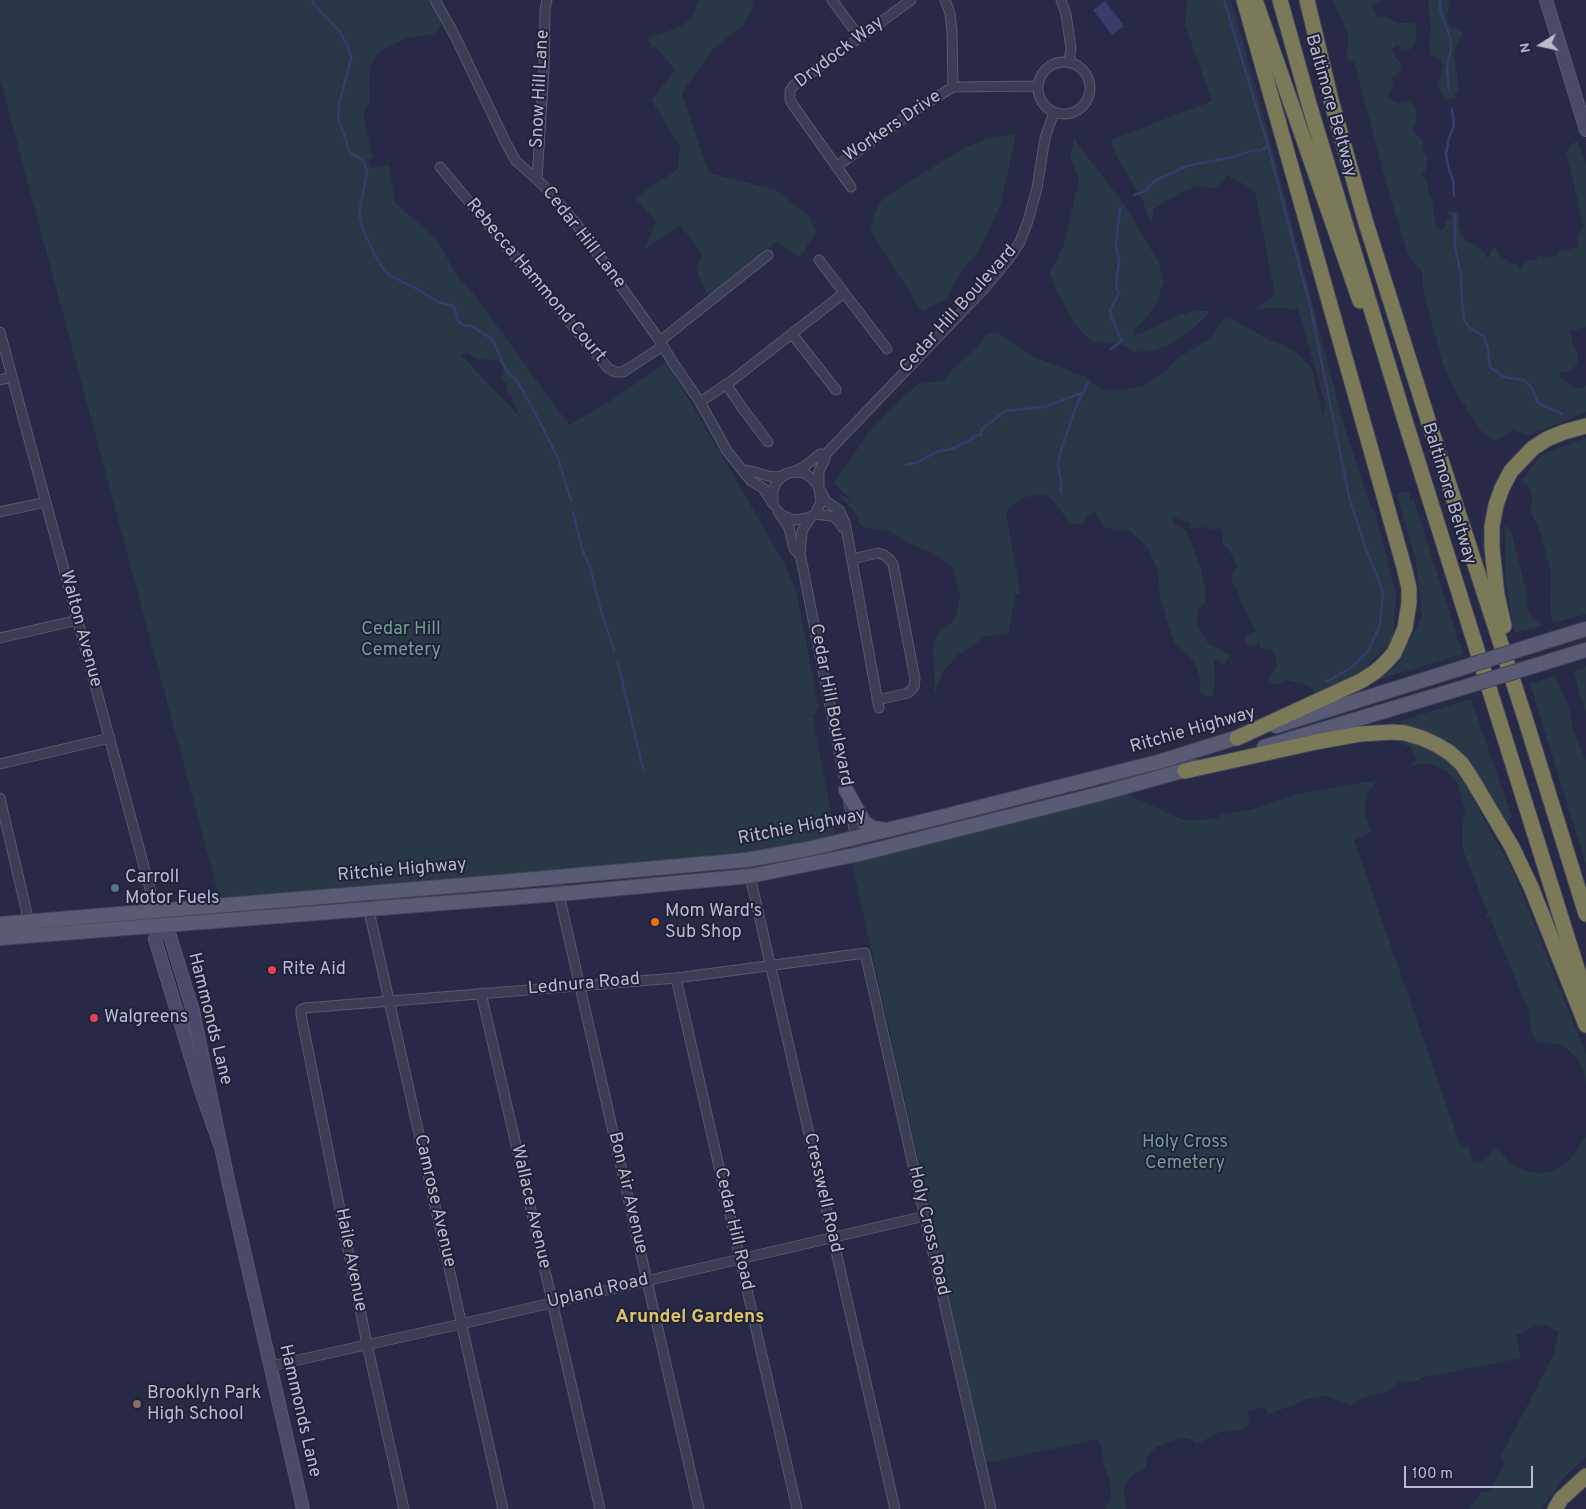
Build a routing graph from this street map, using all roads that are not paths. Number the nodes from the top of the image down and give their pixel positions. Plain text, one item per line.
1 (435, 0) edge
2 (547, 0) edge
3 (832, 0) edge
4 (911, 0) edge
5 (945, 0) edge
6 (1061, 0) edge
7 (1244, 0) edge
8 (1255, 0) edge
9 (1280, 0) edge
10 (1308, 0) edge
11 (1546, 0) edge
12 (860, 38) junction
13 (1069, 62) junction
14 (1038, 86) junction
15 (953, 87) junction
16 (1054, 112) junction
17 (1586, 130) edge
18 (837, 166) junction
19 (440, 167) dead end
20 (537, 179) junction
21 (851, 187) dead end
22 (768, 255) dead end
23 (819, 260) dead end
24 (844, 293) junction
25 (0, 332) edge
26 (792, 334) junction
27 (662, 343) junction
28 (887, 349) dead end
29 (12, 377) junction
30 (0, 380) edge
31 (726, 384) junction
32 (836, 390) dead end
33 (700, 402) junction
34 (1586, 426) edge
35 (1407, 427) junction
36 (768, 442) dead end
37 (825, 454) junction
38 (744, 470) junction
39 (786, 474) junction
40 (819, 488) junction
41 (46, 502) junction
42 (776, 508) junction
43 (0, 512) edge
44 (813, 515) junction
45 (847, 534) junction
46 (800, 555) junction
47 (852, 558) junction
48 (78, 620) junction
49 (1586, 629) edge
50 (0, 638) edge
51 (1586, 650) edge
52 (1525, 718) junction
53 (110, 738) junction
54 (1237, 738) junction
55 (0, 764) edge
56 (1185, 771) junction
57 (846, 790) junction
58 (0, 798) edge
59 (886, 830) junction
60 (856, 838) junction
61 (859, 854) junction
62 (750, 876) junction
63 (555, 877) junction
64 (365, 893) junction
65 (558, 894) junction
66 (369, 908) junction
67 (156, 910) junction
68 (1586, 914) edge
69 (29, 922) junction
70 (0, 924) edge
71 (160, 926) junction
72 (0, 938) edge
73 (866, 952) joint
74 (770, 966) junction
75 (676, 978) junction
76 (169, 984) junction
77 (580, 986) junction
78 (481, 993) junction
79 (1586, 996) edge
80 (390, 1002) junction
81 (301, 1010) joint
82 (193, 1011) junction
83 (178, 1017) junction
84 (1586, 1025) edge
85 (204, 1065) junction
86 (220, 1145) junction
87 (925, 1216) junction
88 (833, 1238) junction
89 (740, 1259) junction
90 (647, 1280) junction
91 (552, 1303) junction
92 (462, 1324) junction
93 (367, 1344) junction
94 (271, 1366) junction
95 (1586, 1476) edge
96 (303, 1509) edge
97 (404, 1509) edge
98 (503, 1509) edge
99 (600, 1509) edge
100 (699, 1509) edge
101 (797, 1509) edge
102 (895, 1509) edge
103 (991, 1509) edge
104 (1555, 1509) edge
105 (1565, 1509) edge

1 - 20 street, Cedar Hill Lane
2 - 20 street, Snow Hill Lane
3 - 12 street
4 - 12 street, Drydock Way
5 - 15 street
6 - 13 street
7 - 54 highway
8 - 35 highway
9 - 35 highway, Baltimore Beltway
10 - 52 highway, Baltimore Beltway
11 - 17 street
12 - 18 street, Drydock Way
13 - 14 street
13 - 16 street
14 - 15 street, Workers Drive
14 - 16 street
15 - 18 street, Workers Drive
16 - 37 street, Cedar Hill Boulevard
18 - 21 street, Drydock Way
19 - 27 street, Rebecca Hammond Court
20 - 27 street, Cedar Hill Lane
22 - 27 street, Rebecca Hammond Court
23 - 24 street
24 - 26 street
24 - 28 street
25 - 29 street, Walton Avenue
26 - 31 street
26 - 32 street
27 - 33 street, Cedar Hill Lane
29 - 30 street
29 - 41 street, Walton Avenue
31 - 33 street
31 - 36 street
33 - 38 street, Cedar Hill Lane
34 - 52 highway
35 - 79 highway, Baltimore Beltway
37 - 39 street, Cedar Hill Boulevard
37 - 40 street, Cedar Hill Boulevard
38 - 39 street
38 - 42 street, Cedar Hill Lane
39 - 40 street
39 - 42 street
40 - 44 street, Cedar Hill Boulevard
40 - 45 street
41 - 43 street
41 - 48 street, Walton Avenue
42 - 44 street
42 - 46 street, Cedar Hill Boulevard
44 - 45 street
44 - 46 street, Cedar Hill Boulevard
45 - 47 street
46 - 57 street, Cedar Hill Boulevard
47 - 47 street
48 - 50 street
48 - 53 street, Walton Avenue
49 - 54 main road, Ritchie Highway, bridge
51 - 56 main road, Ritchie Highway, bridge
52 - 68 highway, Baltimore Beltway
53 - 55 street
53 - 67 street, Walton Avenue
54 - 59 main road, Ritchie Highway
56 - 61 main road, Ritchie Highway
56 - 84 highway
57 - 59 main road
57 - 60 street, Cedar Hill Boulevard
58 - 69 street
59 - 60 main road, Ritchie Highway
60 - 61 street, Cedar Hill Boulevard
60 - 63 main road, Ritchie Highway
61 - 62 main road, Ritchie Highway
62 - 65 main road, Ritchie Highway
62 - 74 street, Cresswell Road
63 - 64 main road, Ritchie Highway
63 - 65 street, Bon Air Avenue
64 - 66 street, Camrose Avenue
64 - 67 main road, Ritchie Highway
65 - 66 main road, Ritchie Highway
65 - 77 street, Bon Air Avenue
66 - 71 main road, Ritchie Highway
66 - 80 street, Camrose Avenue
67 - 69 main road, Ritchie Highway
67 - 71 street, Walton Avenue
69 - 70 main road, Ritchie Highway
71 - 72 main road, Ritchie Highway
71 - 76 street, Hammonds Lane
71 - 82 street, Hammonds Lane
73 - 74 street, Lednura Road
73 - 87 street, Holy Cross Road
74 - 75 street, Lednura Road
74 - 88 street, Cresswell Road
75 - 77 street, Lednura Road
75 - 89 street, Cedar Hill Road
76 - 82 street
76 - 83 street, Hammonds Lane
77 - 78 street, Lednura Road
77 - 90 street, Bon Air Avenue
78 - 80 street, Lednura Road
78 - 91 street, Wallace Avenue
80 - 81 street, Lednura Road
80 - 92 street, Camrose Avenue
81 - 93 street, Haile Avenue
82 - 85 street, Hammonds Lane
83 - 85 street
83 - 86 street, Hammonds Lane
85 - 86 street, Hammonds Lane
86 - 94 street, Hammonds Lane
87 - 88 street, Upland Road
87 - 103 street, Holy Cross Road
88 - 89 street, Upland Road
88 - 102 street, Cresswell Road
89 - 90 street, Upland Road
89 - 101 street, Cedar Hill Road
90 - 91 street, Upland Road
90 - 100 street, Bon Air Avenue
91 - 92 street, Upland Road
91 - 99 street, Wallace Avenue
92 - 93 street, Upland Road
92 - 98 street, Camrose Avenue
93 - 94 street, Upland Road
93 - 97 street, Haile Avenue
94 - 96 street, Hammonds Lane
95 - 104 highway
95 - 105 highway

